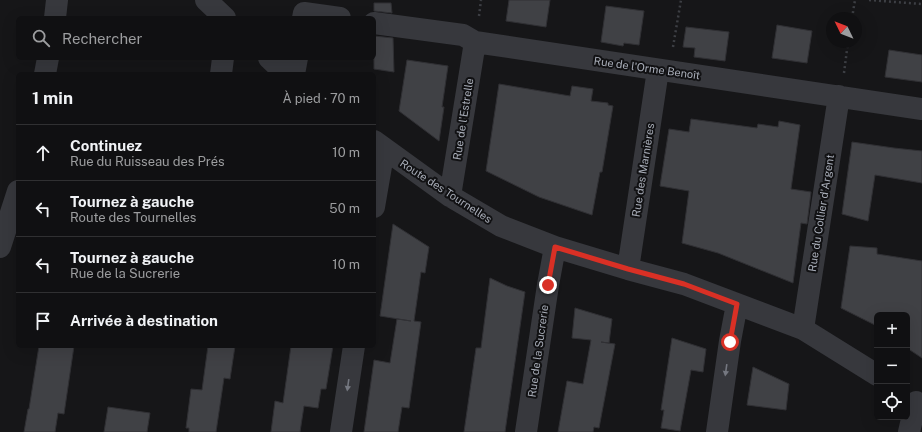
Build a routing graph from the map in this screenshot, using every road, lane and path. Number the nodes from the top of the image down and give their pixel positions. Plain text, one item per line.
1 (57, 0) edge
2 (206, 0) edge
3 (680, 0) edge
4 (855, 0) edge
5 (869, 0) edge
6 (922, 4) edge
7 (853, 12) edge
8 (54, 16) edge
9 (223, 16) edge
10 (303, 16) edge
11 (326, 16) edge
12 (376, 23) edge
13 (475, 42) junction
14 (847, 48) edge
15 (48, 60) edge
16 (223, 60) edge
17 (271, 60) edge
18 (297, 60) edge
19 (664, 71) junction
20 (46, 72) edge
21 (221, 72) edge
22 (284, 72) edge
23 (294, 72) edge
24 (839, 96) junction
25 (922, 109) edge
26 (379, 145) edge
27 (376, 182) edge
28 (450, 196) junction
29 (16, 197) edge
30 (0, 247) edge
31 (555, 247) junction
32 (628, 269) junction
33 (737, 304) junction
34 (803, 329) junction
35 (354, 348) edge
36 (874, 373) edge
37 (915, 401) edge
38 (341, 432) edge
39 (526, 432) edge
40 (717, 432) edge
41 (909, 432) edge

1 - 8 street
2 - 9 street
3 - 19 path
4 - 7 path
5 - 6 path
10 - 11 street
12 - 13 street, Rue de l'Orme Benoît
13 - 19 street, Rue de l'Orme Benoît
13 - 28 street, Rue de l'Estrelle
14 - 24 path
15 - 20 street
16 - 21 street
17 - 22 street
18 - 23 street
19 - 24 street, Rue de l'Orme Benoît
19 - 32 street, Rue des Marnières
24 - 25 street, Rue de l'Orme Benoît
24 - 34 street, Rue du Collier d'Argent
26 - 27 street
26 - 28 street, Route des Tournelles
28 - 31 street, Route des Tournelles
29 - 30 street
31 - 32 street, Route des Tournelles
31 - 39 street, Rue de la Sucrerie
32 - 33 street, Route des Tournelles
33 - 34 street, Route des Tournelles
33 -> 40 street
34 - 36 street, Route des Tournelles
35 -> 38 street
37 - 41 street

